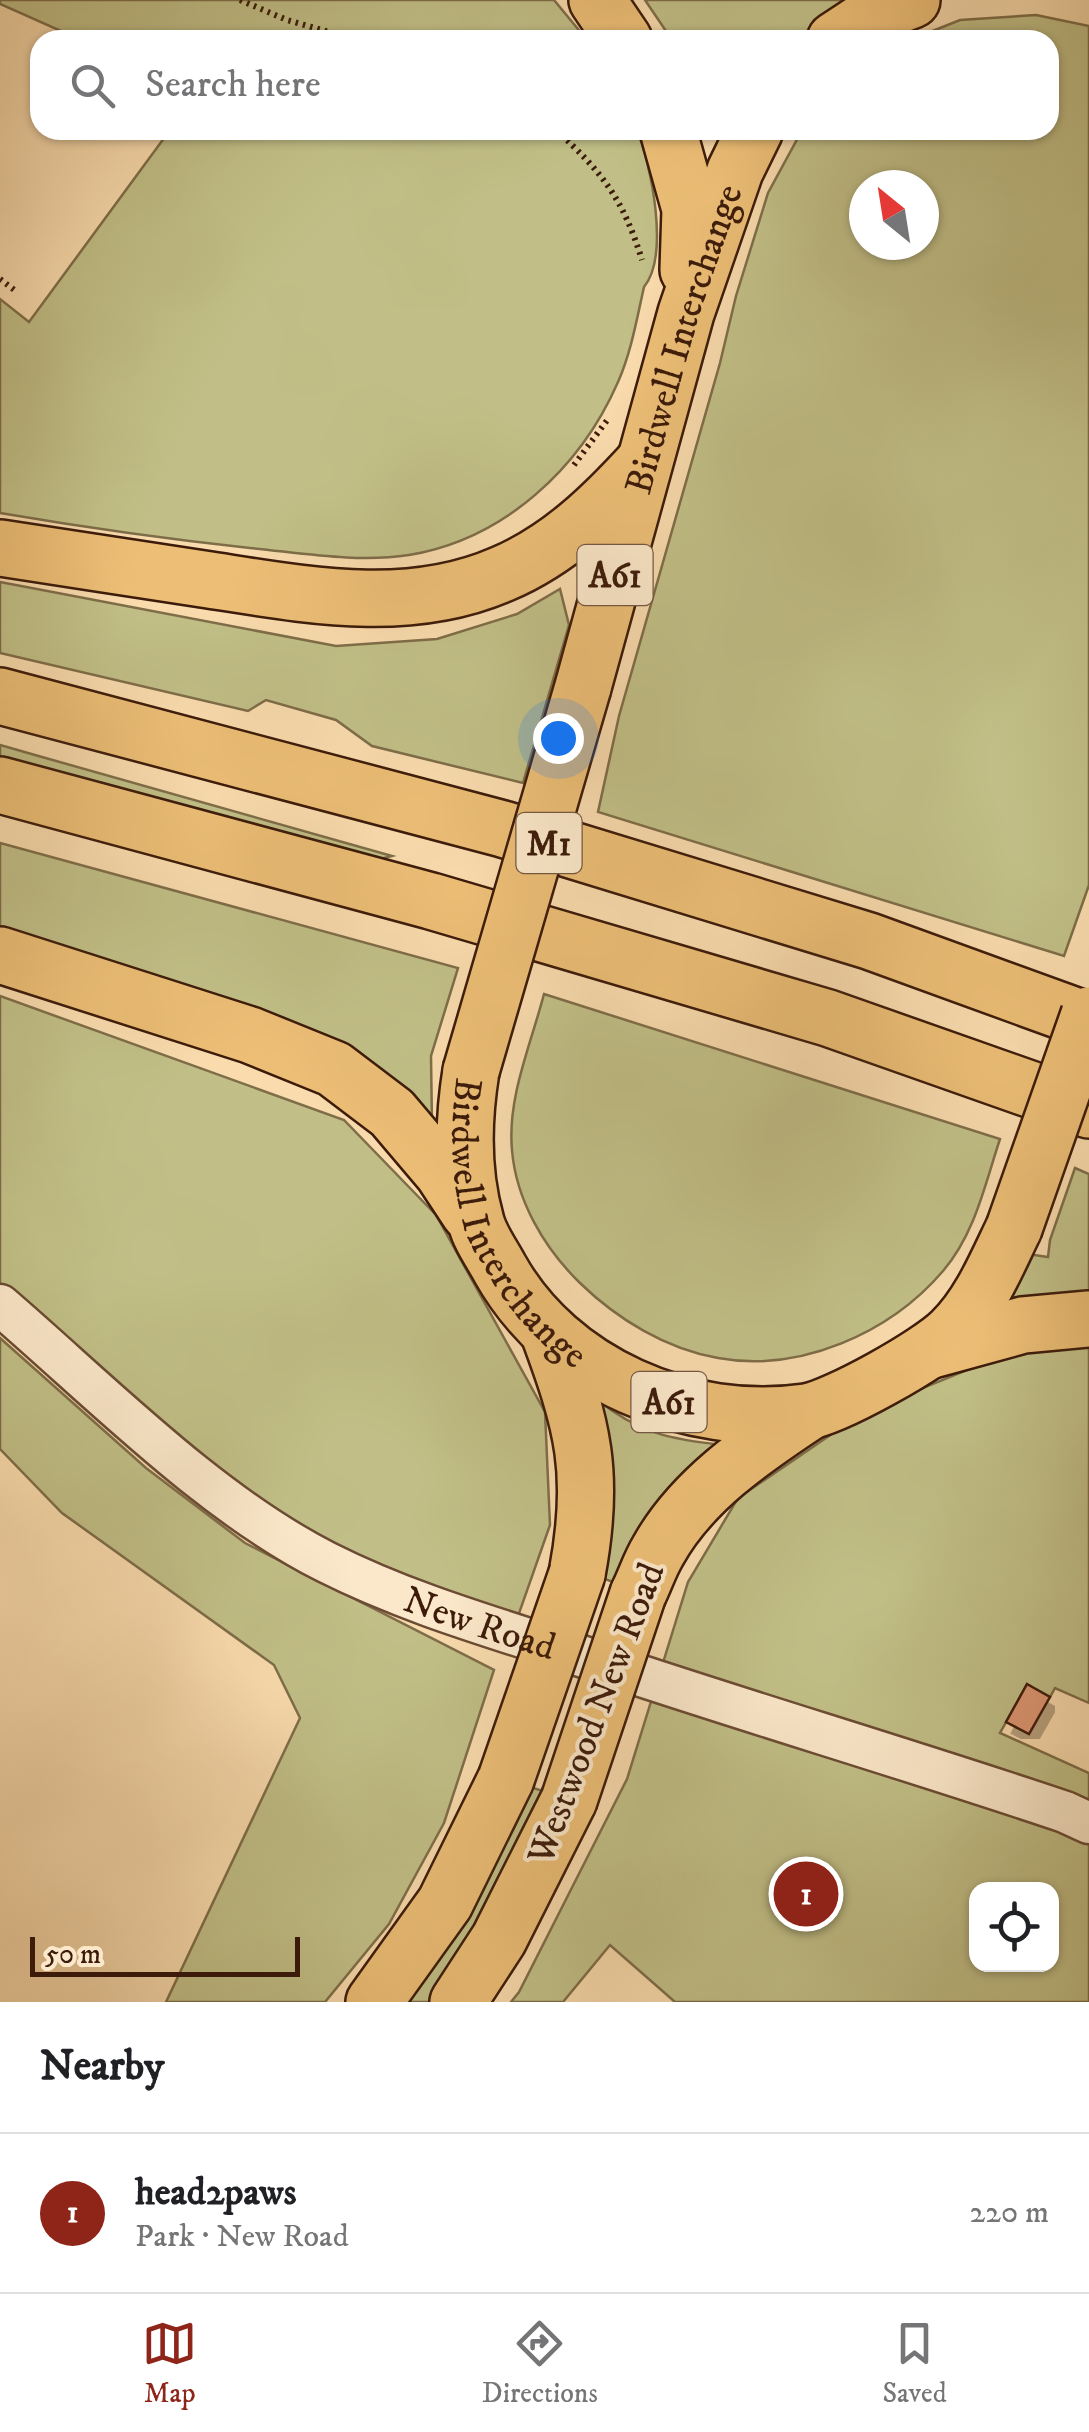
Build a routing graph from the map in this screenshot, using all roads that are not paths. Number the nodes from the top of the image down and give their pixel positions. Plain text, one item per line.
1 (912, 0) edge
2 (850, 30) edge
3 (671, 140) edge
4 (750, 140) edge
5 (686, 313) junction
6 (644, 462) junction
7 (0, 548) edge
8 (0, 696) edge
9 (0, 785) edge
10 (0, 954) edge
11 (1089, 1018) edge
12 (1089, 1110) edge
13 (476, 1224) junction
14 (0, 1305) edge
15 (1089, 1318) edge
16 (548, 1331) junction
17 (932, 1350) junction
18 (809, 1412) junction
19 (1089, 1824) edge
20 (374, 2002) edge
21 (458, 2002) edge

1 - 2 highway
3 - 5 highway, A61
4 - 5 highway, Birdwell Interchange / A61
5 - 6 highway, Birdwell Interchange / A61
6 - 7 highway
6 - 13 highway, Birdwell Interchange / A61, bridge
8 - 11 highway, M1
9 - 12 highway, M1
10 - 13 highway
11 - 17 highway, Birdwell Interchange / A61, bridge
13 - 16 highway, Birdwell Interchange / A61
14 - 19 street, New Road
15 - 17 highway
16 - 18 highway, Birdwell Interchange / A61
16 - 20 highway, Westwood New Road / A61, bridge
17 - 18 highway, Birdwell Interchange / A61
18 - 21 highway, Westwood New Road / A61, bridge

